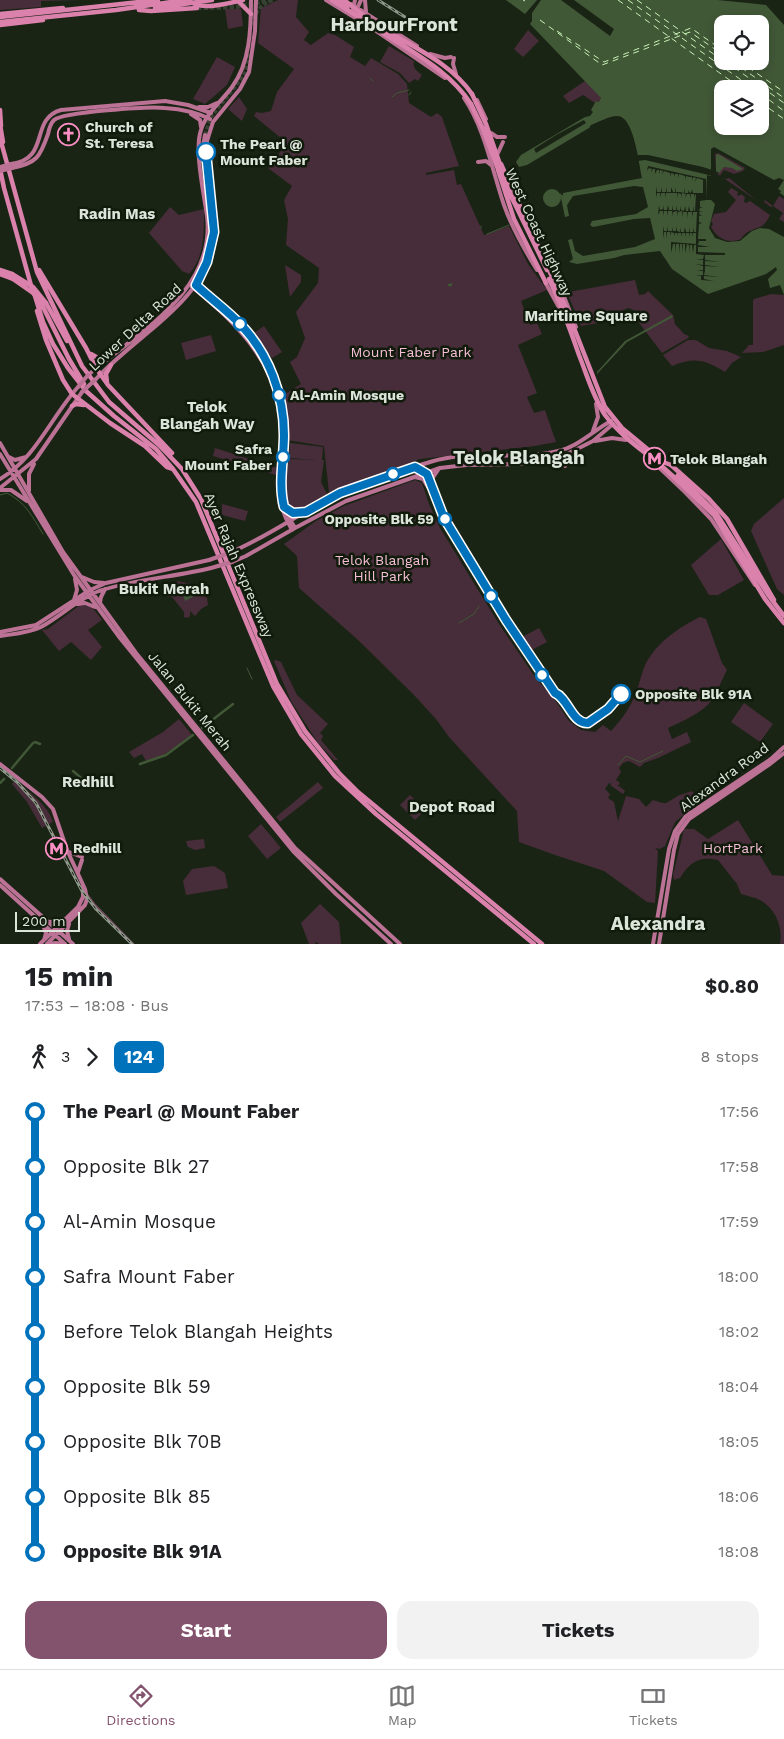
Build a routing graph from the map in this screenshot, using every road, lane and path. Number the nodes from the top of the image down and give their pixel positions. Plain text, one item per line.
1 (158, 0) edge
2 (184, 0) edge
3 (189, 0) edge
4 (212, 0) edge
5 (237, 0) edge
6 (243, 0) edge
7 (251, 0) edge
8 (256, 0) edge
9 (262, 0) edge
10 (326, 0) edge
11 (332, 0) edge
12 (338, 0) edge
13 (345, 0) edge
14 (363, 0) edge
15 (140, 1) edge
16 (356, 4) edge
17 (197, 8) tunnel mouth
18 (76, 9) junction
19 (257, 9) junction
20 (116, 10) junction
21 (139, 10) junction
22 (342, 10) junction
23 (353, 11) junction
24 (251, 14) junction
25 (0, 16) edge
26 (367, 16) junction
27 (54, 17) junction
28 (358, 19) junction
29 (0, 25) edge
30 (428, 54) junction
31 (421, 61) junction
32 (240, 74) junction
33 (456, 74) junction
34 (246, 78) junction
35 (221, 100) junction
36 (82, 107) junction
37 (195, 107) junction
38 (0, 110) edge
39 (183, 110) junction
40 (86, 113) junction
41 (210, 113) junction
42 (216, 117) junction
43 (207, 118) junction
44 (213, 122) junction
45 (0, 124) edge
46 (201, 129) junction
47 (491, 133) junction
48 (205, 135) tunnel mouth
49 (1, 136) edge
50 (498, 153) junction
51 (478, 162) dead end
52 (12, 166) junction
53 (497, 166) junction
54 (0, 169) edge
55 (210, 197) junction
56 (206, 241) junction
57 (212, 242) junction
58 (34, 262) junction
59 (0, 270) edge
60 (0, 274) edge
61 (12, 276) junction
62 (30, 281) junction
63 (546, 283) junction
64 (193, 285) junction
65 (202, 294) junction
66 (189, 295) junction
67 (44, 304) junction
68 (579, 334) junction
69 (88, 351) junction
70 (77, 357) junction
71 (108, 359) junction
72 (104, 363) junction
73 (109, 366) junction
74 (96, 368) junction
75 (90, 374) junction
76 (100, 374) junction
77 (108, 385) junction
78 (72, 394) junction
79 (77, 398) junction
80 (94, 400) junction
81 (596, 404) junction
82 (86, 405) junction
83 (72, 406) junction
84 (616, 420) junction
85 (610, 424) junction
86 (591, 434) junction
87 (626, 440) junction
88 (593, 441) junction
89 (0, 443) edge
90 (646, 446) junction
91 (573, 452) junction
92 (642, 452) junction
93 (0, 454) edge
94 (30, 454) junction
95 (7, 456) junction
96 (36, 459) junction
97 (552, 460) junction
98 (663, 462) junction
99 (440, 468) junction
100 (173, 469) junction
101 (182, 469) junction
102 (405, 470) junction
103 (13, 471) junction
104 (16, 476) junction
105 (415, 477) junction
106 (0, 479) edge
107 (408, 479) junction
108 (430, 482) dead end
109 (428, 487) dead end
110 (0, 489) edge
111 (29, 493) junction
112 (29, 502) junction
113 (284, 507) junction
114 (306, 512) junction
115 (289, 522) junction
116 (275, 529) junction
117 (293, 529) junction
118 (280, 536) junction
119 (735, 540) junction
120 (729, 545) junction
121 (74, 575) junction
122 (79, 575) junction
123 (106, 584) junction
124 (105, 589) junction
125 (89, 593) junction
126 (75, 602) junction
127 (776, 603) junction
128 (100, 607) junction
129 (784, 615) edge
130 (784, 624) edge
131 (0, 632) edge
132 (0, 636) edge
133 (784, 747) edge
134 (784, 753) edge
135 (0, 764) edge
136 (721, 792) junction
137 (728, 792) junction
138 (67, 850) junction
139 (78, 872) junction
140 (0, 879) edge
141 (663, 880) junction
142 (669, 881) junction
143 (83, 883) junction
144 (0, 886) edge
145 (87, 895) junction
146 (86, 903) junction
147 (94, 904) junction
148 (356, 904) junction
149 (658, 911) junction
150 (357, 913) junction
151 (652, 913) dead end
152 (41, 922) junction
153 (49, 922) junction
154 (67, 922) junction
155 (56, 932) junction
156 (71, 942) edge
157 (45, 943) edge
158 (64, 944) edge
159 (133, 944) edge
160 (391, 944) edge
161 (400, 944) edge
162 (534, 944) edge
163 (542, 944) edge
164 (653, 944) edge
165 (659, 944) edge

1 - 15 highway
2 - 20 highway
3 - 6 highway, bridge
4 - 21 highway
5 - 24 highway
7 - 24 main road, Lower Delta Road
8 - 19 main road
9 - 19 main road
10 - 22 main road
11 - 53 highway, West Coast Highway, bridge
12 - 26 highway, West Coast Highway, bridge
13 - 16 main road
13 - 26 highway, bridge
14 - 16 main road
14 - 26 main road
15 - 18 highway
16 - 23 main road
16 - 26 main road
17 - 21 highway
18 - 25 highway
18 - 25 highway
19 - 34 main road
20 - 21 highway
20 - 27 highway
22 - 23 main road
22 - 28 main road
23 - 28 main road
24 - 32 main road, Lower Delta Road
26 - 30 main road
26 - 53 highway, West Coast Highway, bridge
27 - 29 highway
27 - 29 highway
28 - 31 main road
30 - 31 main road
30 - 33 main road
30 - 33 main road
31 - 53 main road
32 - 34 main road
32 - 35 main road, Lower Delta Road
33 - 47 main road
34 - 42 main road, Lower Delta Road
35 - 37 main road
35 - 41 main road, Lower Delta Road
36 - 37 main road
36 - 40 main road
36 - 52 main road
37 - 41 main road
38 - 49 highway
39 - 40 main road
39 - 43 main road
39 - 46 main road
40 - 52 main road
41 - 42 main road
41 - 43 main road, Lower Delta Road
42 - 44 main road, Lower Delta Road
43 - 44 main road
43 - 46 main road, Lower Delta Road
44 - 55 main road, Lower Delta Road
45 - 49 highway
46 - 56 main road, Lower Delta Road
47 - 50 main road
47 - 50 main road
48 - 55 main road
49 - 58 highway, Ayer Rajah Expressway
50 - 68 main road
51 - 53 main road
52 - 54 main road, bridge
53 - 63 highway
53 - 63 main road
53 - 68 highway, bridge
53 - 98 highway, West Coast Highway, bridge
53 - 130 highway, West Coast Highway, bridge
54 - 62 highway, Ayer Rajah Expressway
55 - 57 main road, Lower Delta Road
56 - 57 main road
56 - 64 main road, Lower Delta Road
57 - 64 main road, Lower Delta Road
58 - 69 highway
58 - 70 highway, Ayer Rajah Expressway
59 - 61 highway
60 - 61 highway
61 - 67 highway, bridge
62 - 78 highway
62 - 80 highway, Ayer Rajah Expressway
63 - 81 main road
64 - 65 main road
64 - 66 main road, Lower Delta Road
64 - 71 main road, Lower Delta Road
64 - 113 main road
65 - 66 main road
65 - 115 main road
66 - 73 main road, Lower Delta Road
67 - 70 highway
67 - 80 highway, Ayer Rajah Expressway
68 - 84 main road
69 - 71 highway
69 - 74 highway
70 - 101 highway, Ayer Rajah Expressway
71 - 72 main road, Lower Delta Road
72 - 73 main road
72 - 74 main road, Lower Delta Road
73 - 76 main road, Lower Delta Road
73 - 77 highway
74 - 75 main road, Lower Delta Road
74 - 76 highway
75 - 76 highway
75 - 78 main road, Lower Delta Road, bridge
76 - 77 highway
76 - 79 main road, Lower Delta Road, bridge
77 - 101 highway
78 - 79 highway
78 - 94 main road, Lower Delta Road
79 - 82 highway
79 - 83 main road, Lower Delta Road
80 - 100 highway, Ayer Rajah Expressway
81 - 85 main road
81 - 86 main road
82 - 83 highway
82 - 100 highway
83 - 96 main road, Lower Delta Road
84 - 85 main road
84 - 90 main road
85 - 86 main road
85 - 87 main road
85 - 88 main road
86 - 102 main road
87 - 88 main road
87 - 92 main road
88 - 91 main road
89 - 95 main road, Jalan Bukit Merah
90 - 92 main road
90 - 119 main road
91 - 97 main road
91 - 97 main road
92 - 120 main road
93 - 103 main road, Jalan Bukit Merah
94 - 95 main road
94 - 103 main road, Lower Delta Road
95 - 103 main road, Jalan Bukit Merah
96 - 104 main road, Lower Delta Road
96 - 111 main road
97 - 99 main road
98 - 127 highway, bridge
98 - 129 highway, West Coast Highway, bridge
99 - 105 main road
99 - 108 main road
100 - 162 highway, Ayer Rajah Expressway
101 - 163 highway, Ayer Rajah Expressway
102 - 107 main road
102 - 114 main road
103 - 104 main road, Jalan Bukit Merah
103 - 106 main road, Lower Delta Road
104 - 110 main road, Lower Delta Road
104 - 111 main road, Jalan Bukit Merah
104 - 112 main road, Jalan Bukit Merah
105 - 107 main road
105 - 109 main road
107 - 117 main road
110 - 112 main road
111 - 122 main road, Jalan Bukit Merah
112 - 121 main road, Jalan Bukit Merah
113 - 114 main road
113 - 115 main road
114 - 115 main road
115 - 116 main road
115 - 117 main road
116 - 118 main road
116 - 123 main road, bridge
117 - 118 main road
118 - 124 main road, bridge
119 - 120 main road
119 - 127 main road
120 - 130 main road
121 - 125 main road, Jalan Bukit Merah
121 - 126 main road
122 - 123 main road
122 - 125 main road, Jalan Bukit Merah
123 - 125 main road
124 - 125 main road
124 - 128 main road
125 - 126 main road
125 - 128 main road, Jalan Bukit Merah
126 - 128 main road
126 - 131 main road
126 - 132 main road
127 - 129 main road
128 - 148 main road, Jalan Bukit Merah
128 - 150 main road, Jalan Bukit Merah
133 - 136 main road, Alexandra Road
134 - 137 main road, Alexandra Road
135 - 138 main road
136 - 137 main road
136 - 141 main road, Alexandra Road
137 - 142 main road, Alexandra Road
138 - 139 main road
138 - 139 main road
139 - 143 main road
140 - 153 main road
141 - 142 main road
141 - 149 main road, Alexandra Road
142 - 165 main road, Alexandra Road
143 - 145 main road
143 - 154 main road
144 - 152 main road
145 - 146 main road
145 - 147 street
146 - 147 street
146 - 154 main road
147 - 159 street
148 - 150 main road
148 - 161 main road, Jalan Bukit Merah
149 - 151 main road
149 - 164 main road, Alexandra Road
150 - 160 main road, Jalan Bukit Merah
152 - 155 main road
152 - 157 main road
153 - 154 main road
153 - 155 main road
154 - 155 main road
154 - 156 main road
155 - 156 main road
155 - 157 main road
155 - 158 main road
157 - 158 main road

